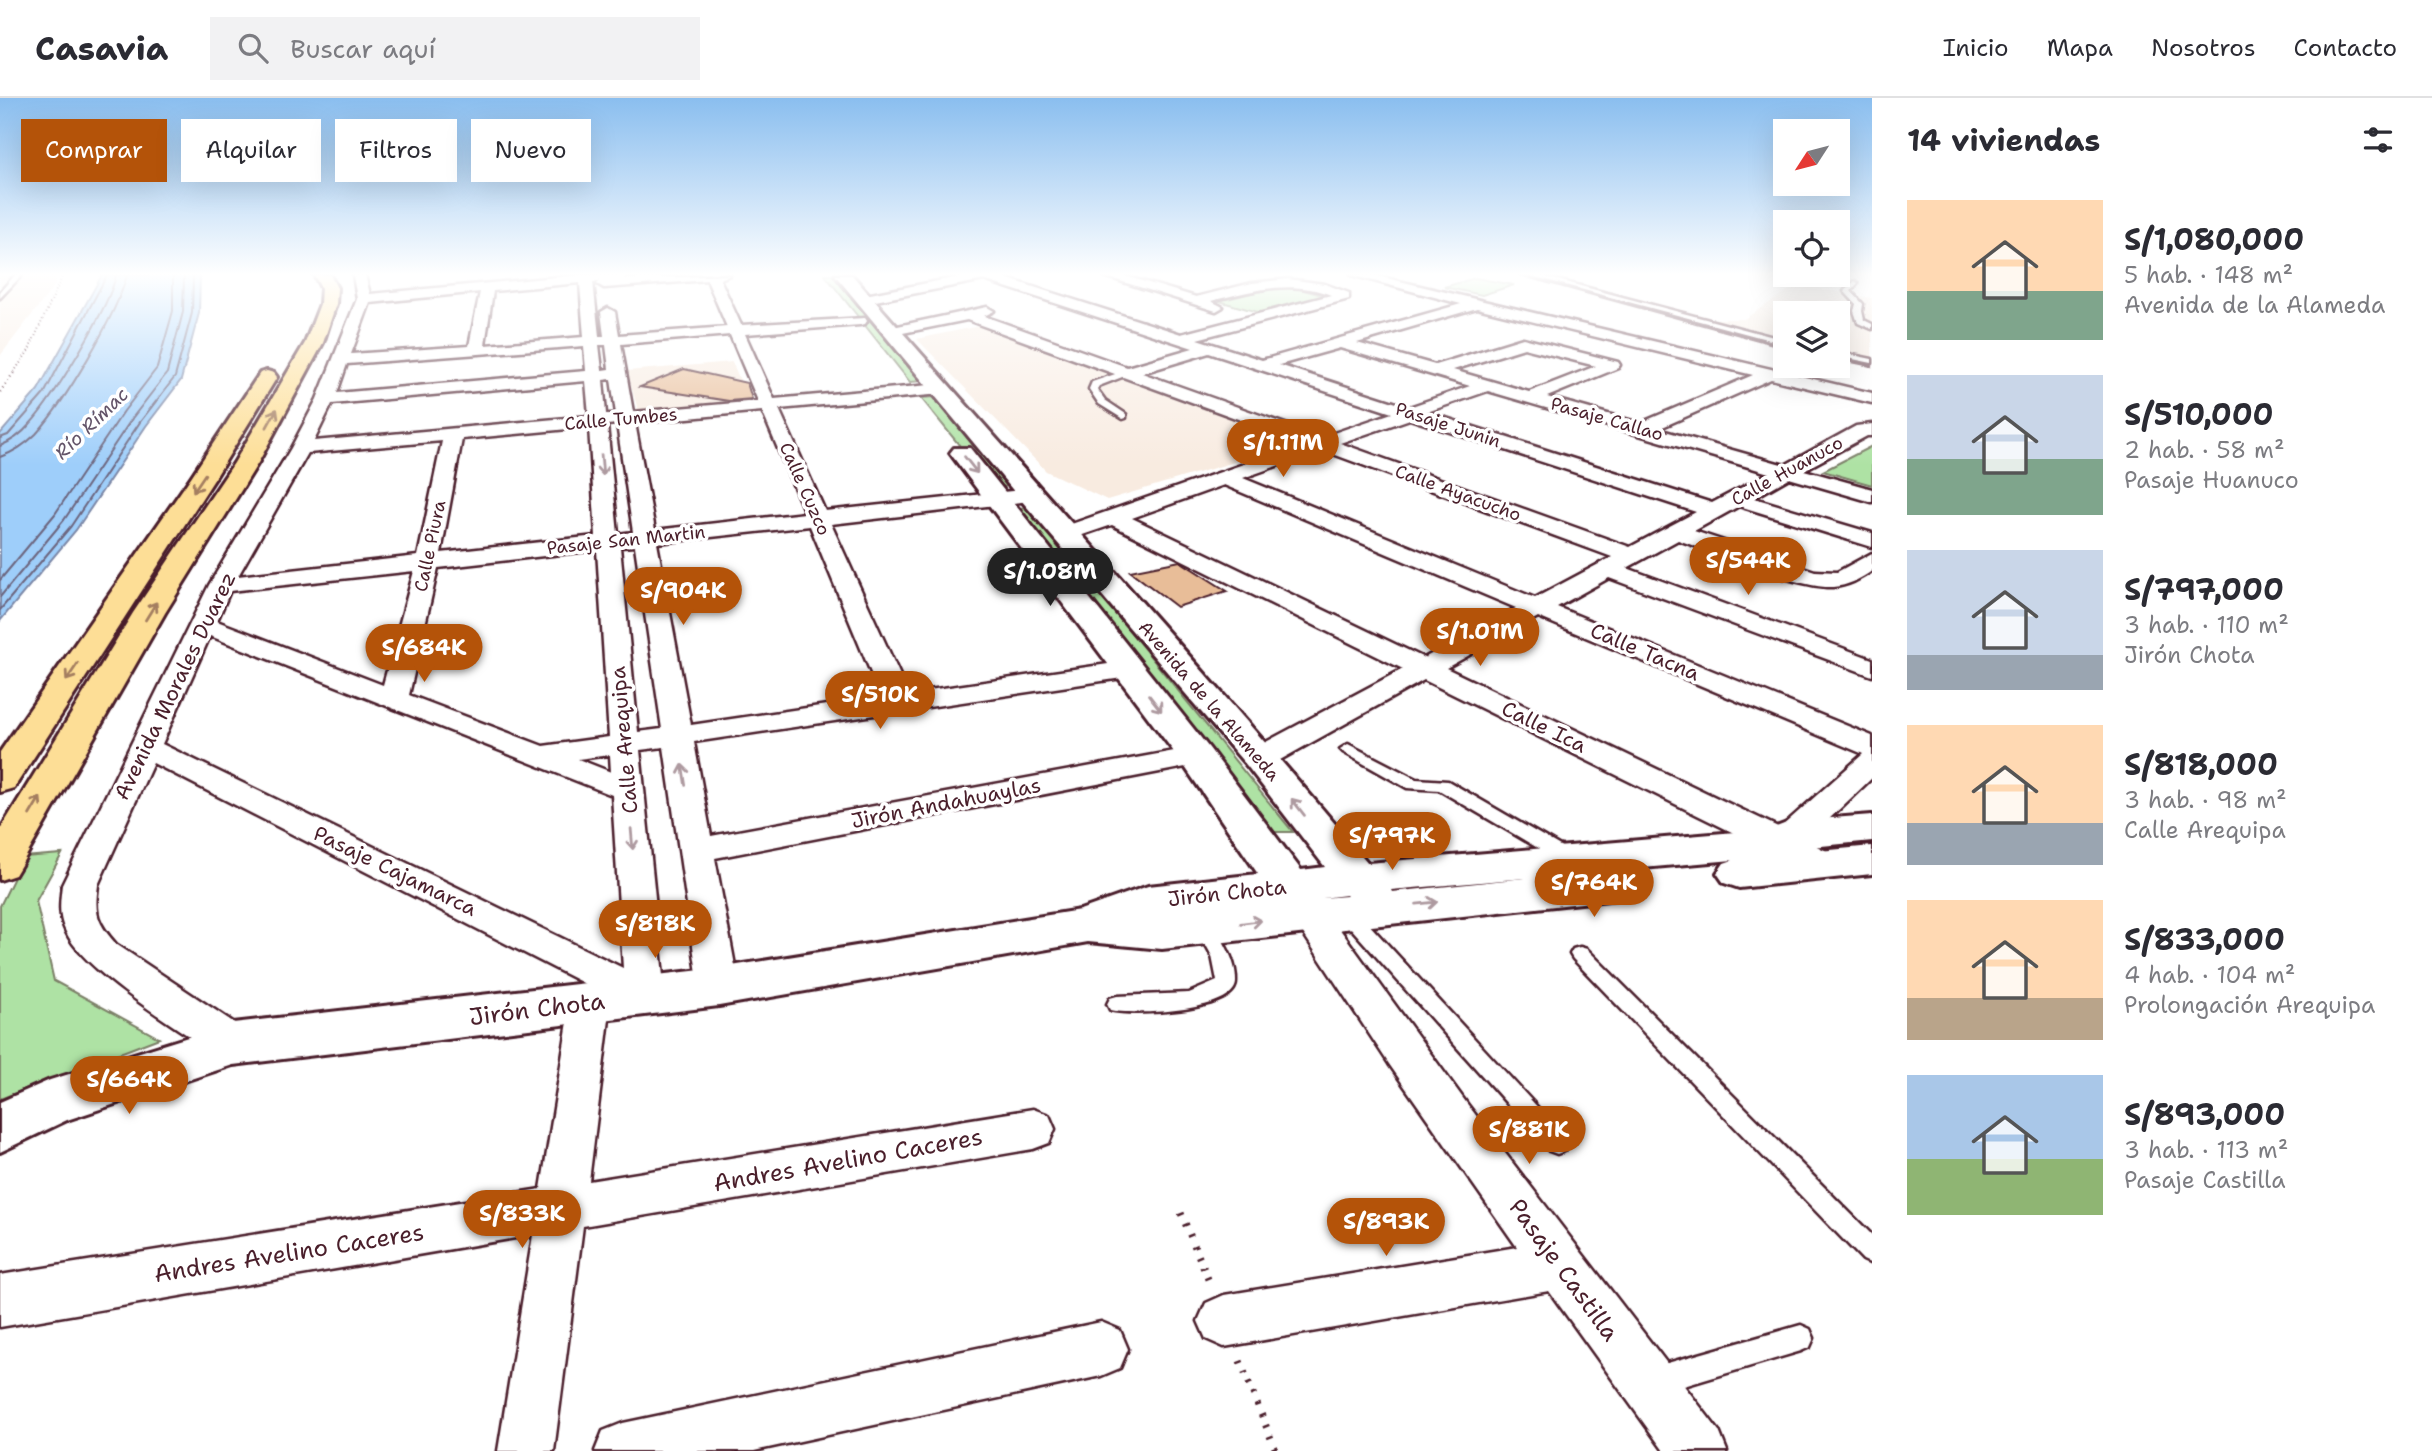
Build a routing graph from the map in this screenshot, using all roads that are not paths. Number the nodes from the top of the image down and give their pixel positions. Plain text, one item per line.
1 (292, 338) edge
2 (316, 338) edge
3 (348, 338) edge
4 (478, 338) edge
5 (627, 338) edge
6 (739, 338) edge
7 (888, 338) edge
8 (897, 338) edge
9 (1033, 338) edge
10 (1184, 338) edge
11 (1358, 338) edge
12 (1623, 338) edge
13 (1181, 339) joint
14 (602, 340) junction
15 (1341, 343) junction
16 (1209, 348) junction
17 (476, 350) junction
18 (1850, 356) edge
19 (341, 360) junction
20 (1872, 361) edge
21 (1262, 365) junction
22 (1436, 370) junction
23 (1127, 372) junction
24 (1771, 373) junction
25 (606, 375) junction
26 (1488, 385) junction
27 (928, 391) junction
28 (1531, 397) junction
29 (1872, 398) edge
30 (326, 399) junction
31 (768, 405) junction
32 (1409, 413) junction
33 (1124, 416) dead end
34 (626, 418) junction
35 (598, 421) junction
36 (1642, 429) junction
37 (1872, 430) edge
38 (453, 434) junction
39 (1322, 443) junction
40 (301, 447) junction
41 (1787, 471) junction
42 (1225, 478) junction
43 (1030, 495) junction
44 (1872, 496) edge
45 (998, 499) junction
46 (1737, 499) junction
47 (1714, 511) junction
48 (1113, 517) junction
49 (818, 519) junction
50 (1676, 532) junction
51 (1065, 534) junction
52 (645, 538) junction
53 (1872, 540) edge
54 (608, 542) junction
55 (1632, 556) junction
56 (1872, 561) edge
57 (428, 562) junction
58 (1608, 569) junction
59 (221, 585) junction
60 (1537, 607) junction
61 (202, 624) junction
62 (1129, 668) junction
63 (1872, 668) edge
64 (1424, 669) junction
65 (394, 699) junction
66 (898, 703) junction
67 (678, 738) junction
68 (624, 743) junction
69 (144, 747) junction
70 (1872, 747) edge
71 (1348, 749) dead end
72 (539, 756) junction
73 (1196, 756) junction
74 (1260, 758) junction
75 (1872, 761) edge
76 (0, 779) edge
77 (628, 790) junction
78 (1872, 828) edge
79 (1786, 839) junction
80 (696, 850) junction
81 (1872, 860) edge
82 (1575, 861) junction
83 (1825, 864) junction
84 (0, 865) edge
85 (1337, 900) junction
86 (1085, 926) junction
87 (1205, 927) junction
88 (1580, 954) dead end
89 (719, 987) junction
90 (645, 996) junction
91 (591, 1003) junction
92 (1117, 1004) dead end
93 (233, 1044) junction
94 (0, 1128) edge
95 (1032, 1129) dead end
96 (1557, 1144) dead end
97 (561, 1208) junction
98 (1872, 1252) edge
99 (1559, 1265) junction
100 (0, 1301) edge
101 (1224, 1321) dead end
102 (1801, 1338) dead end
103 (1101, 1349) dead end
104 (1648, 1383) junction
105 (526, 1451) edge
106 (623, 1451) edge
107 (1699, 1451) edge

1 -> 76 highway
84 -> 2 highway
3 - 19 street, Avenida Morales Duarez
4 - 17 street
5 - 14 street
6 - 31 street, Calle Cuzco
7 - 27 street, Avenida de la Alameda
8 - 27 street, Avenida de la Alameda
9 - 23 street, Calle Ayacucho
10 - 13 street
11 - 15 street
12 - 24 street
13 - 16 street, Pasaje Junin
14 - 17 street
14 - 25 street, Calle Arequipa
15 - 21 street
15 - 22 street, Pasaje Callao
16 - 21 street, Pasaje Junin
16 - 23 street
17 - 19 street
18 - 20 lane
19 - 30 street, Avenida Morales Duarez
21 - 32 street, Pasaje Junin
22 - 26 street, Pasaje Callao
22 - 28 street
23 - 33 lane
23 - 39 street, Calle Ayacucho
24 - 29 street
24 - 36 street
25 - 30 street
25 - 34 street, Calle Arequipa
25 - 35 street, Calle Arequipa
26 - 28 street, Pasaje Callao
26 - 32 street
27 - 31 street, Calle Tumbes
27 - 43 street, Avenida de la Alameda
27 -> 45 street, Avenida de la Alameda
28 - 36 street, Pasaje Callao
30 - 40 street, Avenida Morales Duarez
31 - 34 street, Calle Tumbes
31 - 49 street, Calle Cuzco
32 - 39 street
32 - 47 street, Pasaje Junin
34 - 35 street, Calle Tumbes
34 - 52 street, Calle Arequipa
35 - 38 street, Calle Tumbes
35 -> 54 street, Calle Arequipa
36 - 41 street, Pasaje Callao
37 - 41 street, Calle Huanuco
38 - 40 street, Calle Tumbes
38 - 57 street, Calle Piura
39 - 42 street
39 - 55 street, Calle Ayacucho
40 - 59 street, Avenida Morales Duarez
41 - 44 street, Pasaje Callao
41 - 46 street, Calle Huanuco
42 - 48 street
42 - 60 street, Calle Tacna
43 - 45 street, Pasaje San Martin
43 - 51 street, Avenida de la Alameda
45 - 49 street, Pasaje San Martin
45 - 62 street, Avenida de la Alameda
46 - 47 street, Calle Huanuco
46 - 53 street
47 - 50 street, Calle Huanuco
48 - 51 street
48 - 64 street, Calle Ica
49 - 52 street, Pasaje San Martin
49 - 66 street, Calle Cuzco
50 - 55 street, Calle Huanuco
50 - 56 street
51 - 74 street, Avenida de la Alameda
52 - 54 street, Pasaje San Martin
52 - 67 street, Calle Arequipa
54 - 57 street, Pasaje San Martin
54 - 68 street, Calle Arequipa
55 - 58 street, Calle Huanuco
57 - 59 street, Pasaje San Martin
57 - 65 street, Calle Piura
58 - 60 street, Calle Huanuco
58 - 63 street
59 - 61 street, Avenida Morales Duarez
60 - 64 street, Calle Huanuco
60 - 70 street, Calle Tacna
61 - 65 street
61 - 69 street, Avenida Morales Duarez
62 - 66 street
62 -> 73 street, Avenida de la Alameda
64 - 74 street, Calle Huanuco
64 - 79 street, Calle Ica
65 - 72 street
66 - 67 street
67 - 68 street
80 -> 67 street, Calle Arequipa
68 - 72 street
68 - 77 street, Calle Arequipa
69 - 90 street, Pasaje Cajamarca
69 - 93 street, Avenida Morales Duarez
71 - 82 lane
72 - 77 street
73 - 80 street, Jirón Andahuaylas
73 - 85 street, Avenida de la Alameda
85 -> 74 street, Avenida de la Alameda
75 - 79 street
77 -> 90 street, Calle Arequipa
78 - 79 street, Jirón Chota
79 - 82 street, Jirón Chota
79 - 83 street, Calle Ica
80 - 89 street, Calle Arequipa
81 - 83 street, Jirón Chota
82 - 85 street, Jirón Chota
85 -> 83 street, Jirón Chota
85 - 86 street, Jirón Chota
87 -> 85 street, Jirón Chota
85 - 96 lane
85 - 99 street, Pasaje Castilla
86 - 87 street, Jirón Chota
86 - 89 street, Jirón Chota
87 - 92 lane
88 - 98 lane
89 - 90 street, Jirón Chota
90 - 91 street, Jirón Chota
91 - 93 street, Jirón Chota
91 - 97 street
93 - 94 street, Jirón Chota
95 - 97 street, Andres Avelino Caceres
97 - 100 street, Andres Avelino Caceres
97 - 105 street
99 - 101 street
99 - 104 street, Pasaje Castilla
102 - 104 lane
103 - 106 street
104 - 107 street, Pasaje Castilla

